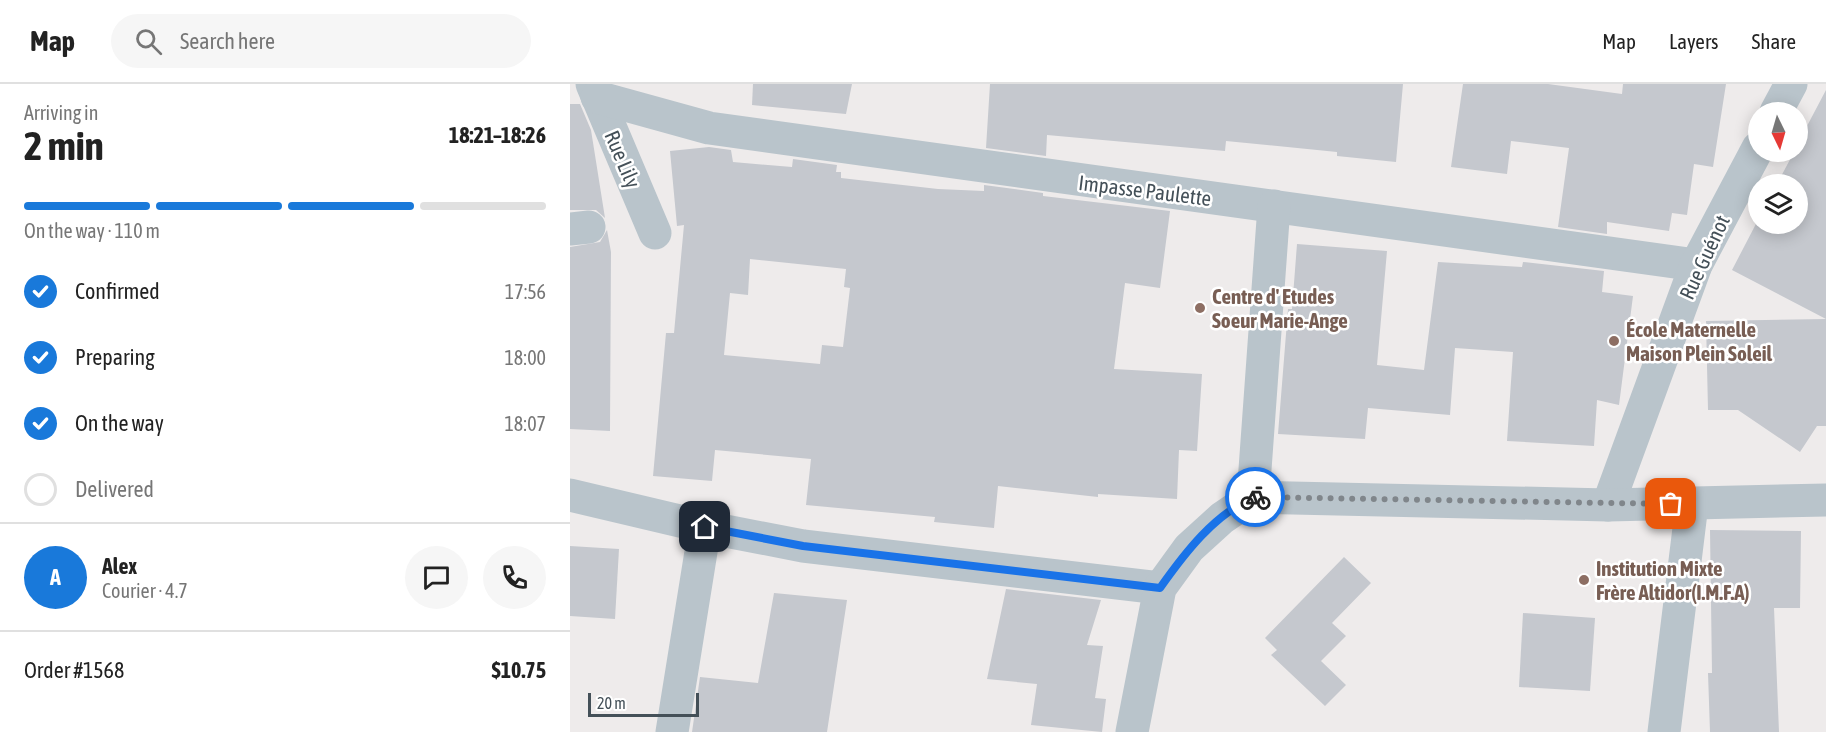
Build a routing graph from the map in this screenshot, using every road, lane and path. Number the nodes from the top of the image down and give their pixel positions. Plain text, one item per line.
1 (1791, 84) edge
2 (595, 91) edge
3 (1781, 102) edge
4 (1751, 162) edge
5 (1274, 206) junction
6 (655, 233) dead end
7 (1696, 265) junction
8 (570, 495) edge
9 (1253, 497) junction
10 (1826, 500) edge
11 (1692, 504) junction
12 (1608, 505) junction
13 (705, 527) junction
14 (1160, 588) junction
15 (672, 732) edge
16 (1132, 732) edge
17 (1664, 732) edge

1 - 3 street
2 - 5 street, Impasse Paulette
2 - 6 street, Rue Lily
4 - 7 street, Rue Guénot
5 - 7 street, Impasse Paulette
5 - 9 street
7 - 12 street, Rue Guénot
8 - 13 street
9 - 12 street
9 - 14 street
10 - 11 street
11 - 12 street
11 - 17 street
13 - 14 street
13 - 15 street
14 - 16 street

